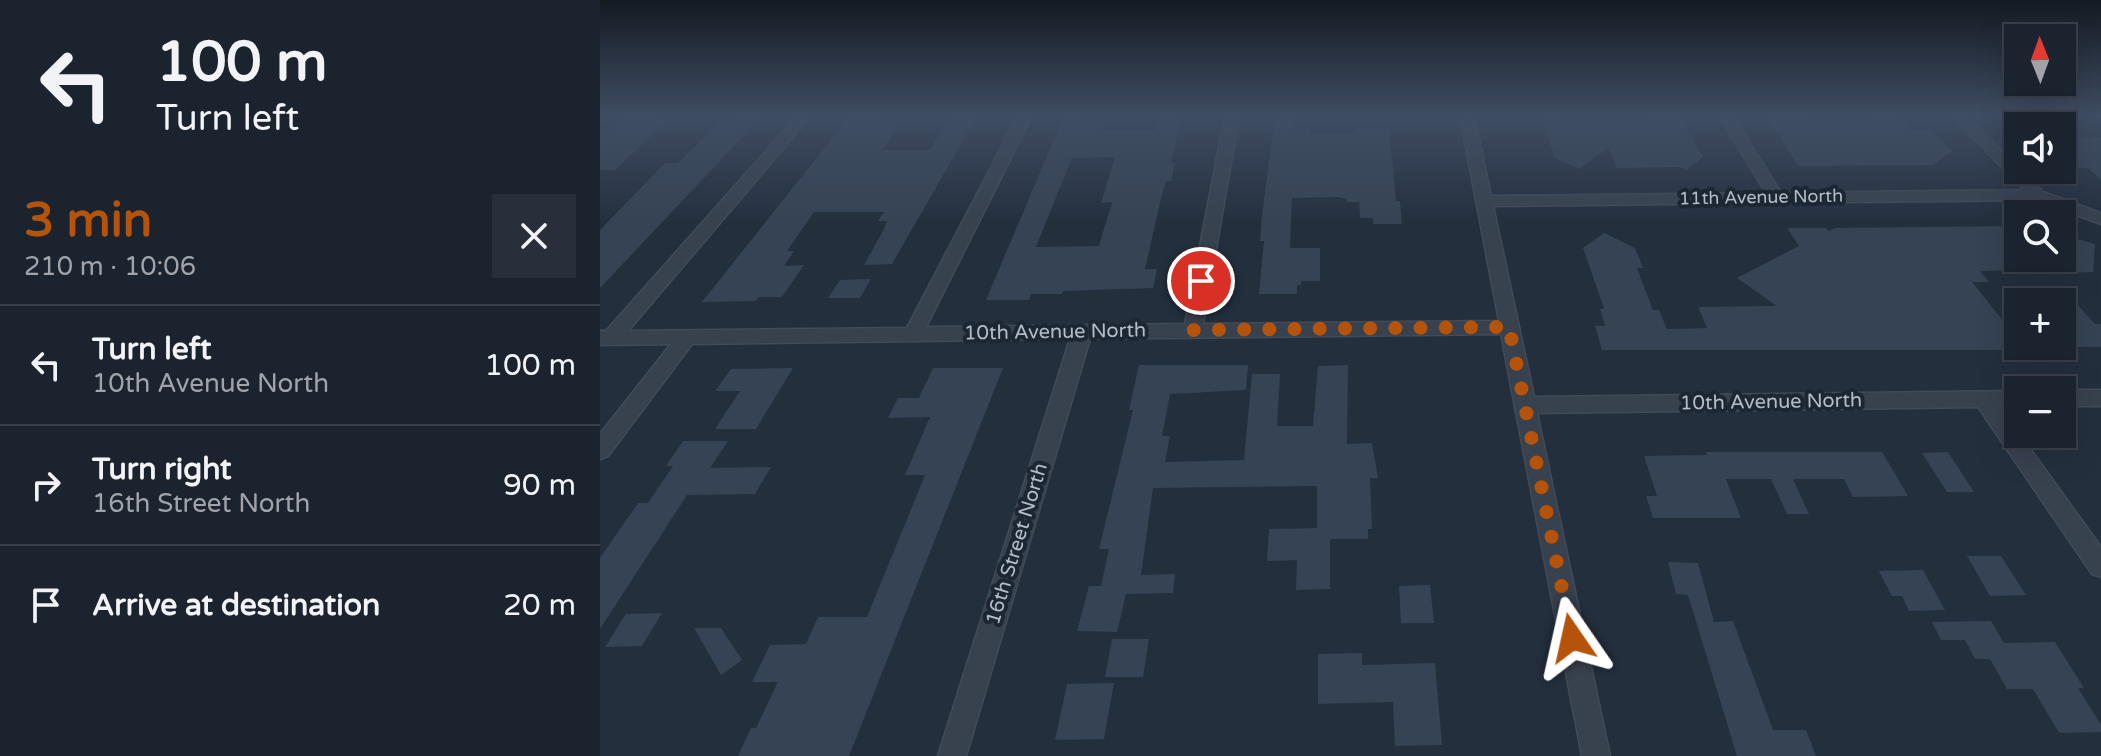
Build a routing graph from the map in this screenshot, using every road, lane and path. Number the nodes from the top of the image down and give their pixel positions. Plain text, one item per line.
1 (773, 151) edge
2 (1007, 151) edge
3 (1226, 151) edge
4 (1474, 151) edge
5 (1748, 151) edge
6 (1994, 151) edge
7 (2037, 195) junction
8 (1776, 197) junction
9 (1484, 201) junction
10 (2101, 219) edge
11 (1509, 327) junction
12 (1193, 330) junction
13 (1082, 332) junction
14 (913, 334) junction
15 (687, 337) junction
16 (606, 338) edge
17 (2076, 398) edge
18 (2101, 398) edge
19 (1983, 399) junction
20 (2004, 399) edge
21 (1525, 405) junction
22 (600, 450) edge
23 (2101, 566) edge
24 (952, 756) edge
25 (1596, 756) edge

1 - 16 street
2 - 14 street
3 - 12 street
4 - 9 street
5 - 8 street
6 - 7 street
7 - 8 street, 11th Avenue North
7 - 10 street
8 - 9 street, 11th Avenue North
9 - 11 street
11 - 12 street, 10th Avenue North
11 - 21 street
12 - 13 street, 10th Avenue North
13 - 14 street, 10th Avenue North
13 - 24 street, 16th Street North
14 - 15 street, 10th Avenue North
15 - 16 street, 10th Avenue North
15 - 22 street
17 - 18 street
19 - 20 street, 10th Avenue North
19 - 21 street, 10th Avenue North
19 - 23 street
21 - 25 street

